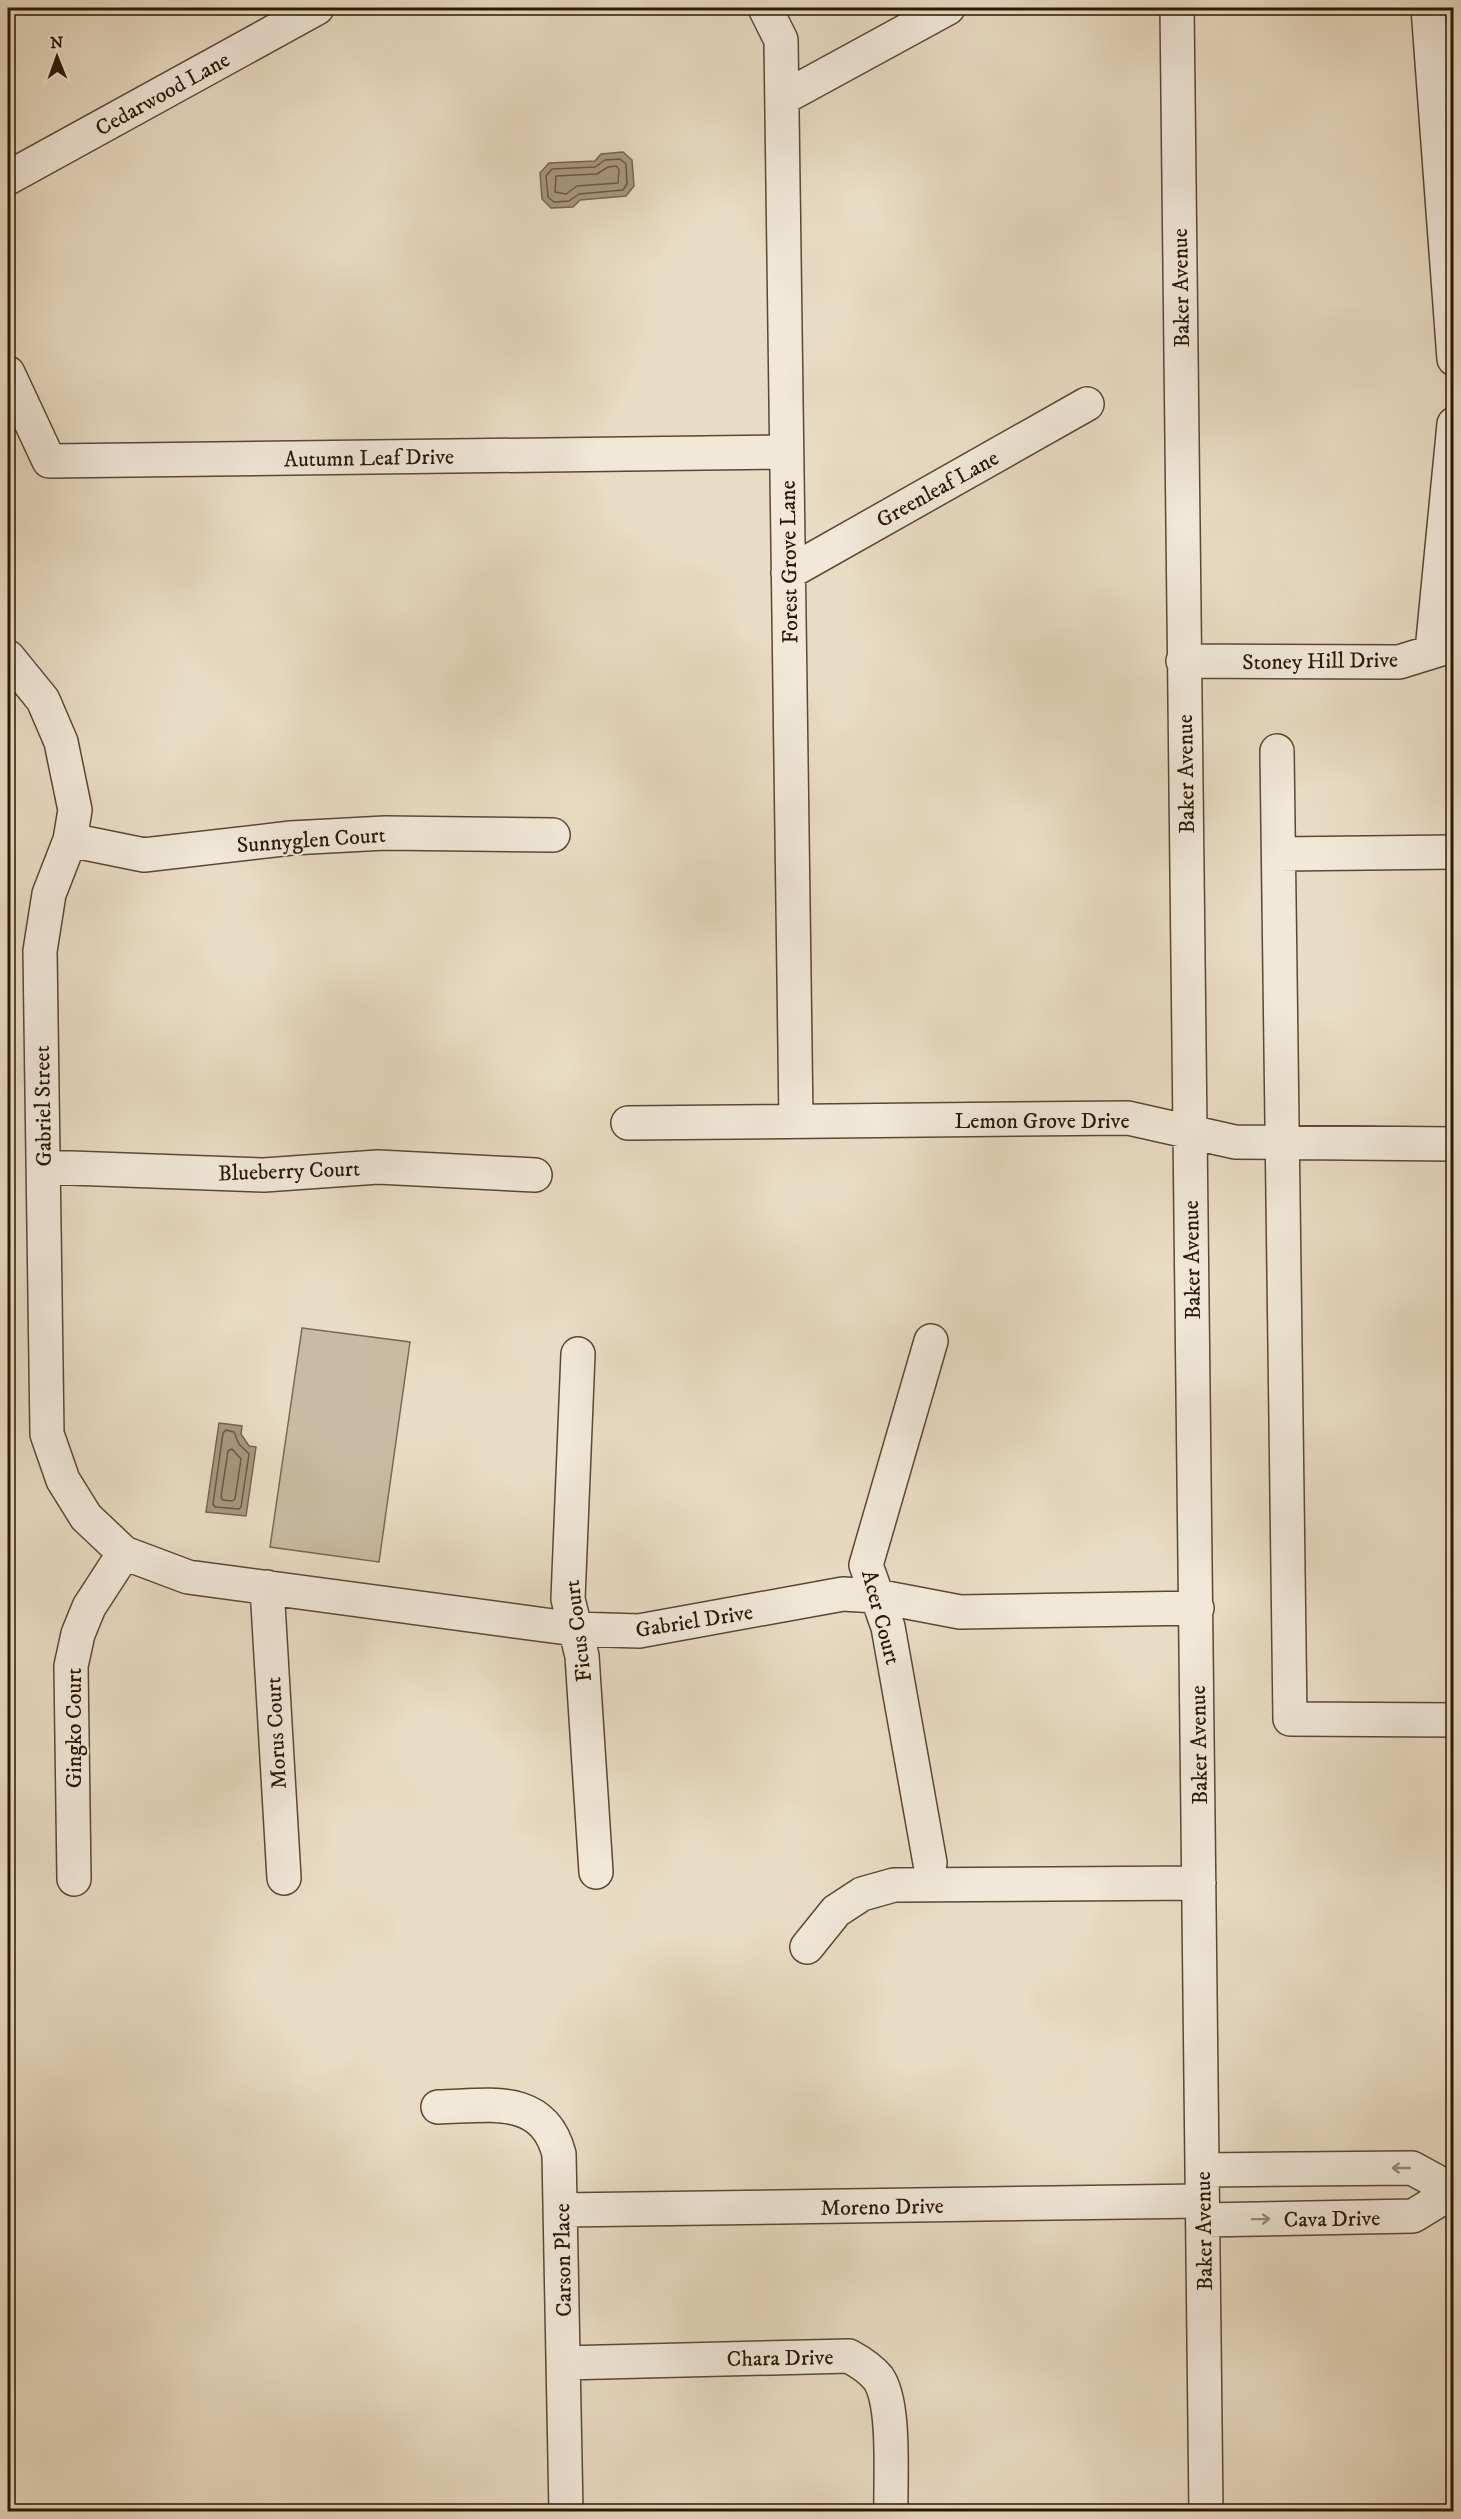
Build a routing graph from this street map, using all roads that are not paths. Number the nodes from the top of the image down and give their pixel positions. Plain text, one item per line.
1 (317, 8) edge
2 (765, 8) edge
3 (948, 8) edge
4 (1177, 8) edge
5 (1428, 8) edge
6 (783, 98) junction
7 (8, 178) edge
8 (1450, 285) edge
9 (1454, 359) edge
10 (8, 373) edge
11 (1087, 404) dead end
12 (1454, 423) edge
13 (786, 452) junction
14 (788, 573) junction
15 (1443, 648) edge
16 (8, 657) edge
17 (1183, 661) junction
18 (1277, 751) dead end
19 (553, 835) dead end
20 (70, 840) junction
21 (1454, 852) edge
22 (1279, 854) junction
23 (796, 1121) junction
24 (628, 1123) dead end
25 (1189, 1133) junction
26 (1282, 1141) junction
27 (1454, 1144) edge
28 (44, 1167) junction
29 (535, 1175) dead end
30 (931, 1341) dead end
31 (578, 1354) dead end
32 (124, 1553) junction
33 (267, 1587) junction
34 (876, 1596) junction
35 (1197, 1608) junction
36 (575, 1629) junction
37 (1454, 1720) edge
38 (930, 1863) dead end
39 (596, 1872) dead end
40 (284, 1878) dead end
41 (74, 1879) dead end
42 (1199, 1882) junction
43 (807, 1947) dead end
44 (438, 2107) dead end
45 (1454, 2191) edge
46 (1202, 2197) junction
47 (561, 2210) junction
48 (563, 2363) junction
49 (891, 2500) edge
50 (566, 2511) edge
51 (1206, 2511) edge

1 - 7 street, Cedarwood Lane
2 - 6 street, Forest Grove Lane
3 - 6 street
4 - 17 street, Baker Avenue
5 - 8 street
6 - 13 street, Forest Grove Lane
8 - 9 street
10 - 13 street, Autumn Leaf Drive
11 - 14 street, Greenleaf Lane
12 - 15 street
13 - 14 street, Forest Grove Lane
14 - 23 street, Forest Grove Lane
15 - 17 street, Stoney Hill Drive
16 - 20 street, Gabriel Street
17 - 25 street, Baker Avenue
18 - 22 street
19 - 20 street, Sunnyglen Court
20 - 28 street, Gabriel Street
21 - 22 street
22 - 26 street
23 - 24 street, Lemon Grove Drive
23 - 25 street, Lemon Grove Drive
25 - 26 street, Lemon Grove Drive
25 - 35 street, Baker Avenue
26 - 27 street, Lemon Grove Drive
26 - 37 street
28 - 29 street, Blueberry Court
28 - 32 street, Gabriel Street
30 - 34 street, Acer Court
31 - 36 street, Ficus Court
32 - 33 street, Gabriel Drive
32 - 41 street, Gingko Court
33 - 36 street, Gabriel Drive
33 - 40 street, Morus Court
34 - 35 street, Gabriel Drive
34 - 36 street, Gabriel Drive
34 - 38 street, Acer Court
35 - 42 street, Baker Avenue
36 - 39 street, Ficus Court
42 - 43 street
42 - 46 street, Baker Avenue
44 - 47 street, Carson Place
46 -> 45 street, Cava Drive
45 -> 46 street, Cava Drive
46 - 47 street, Moreno Drive
46 - 51 street, Baker Avenue
47 - 48 street, Carson Place
48 - 49 street, Chara Drive
48 - 50 street, Carson Place

